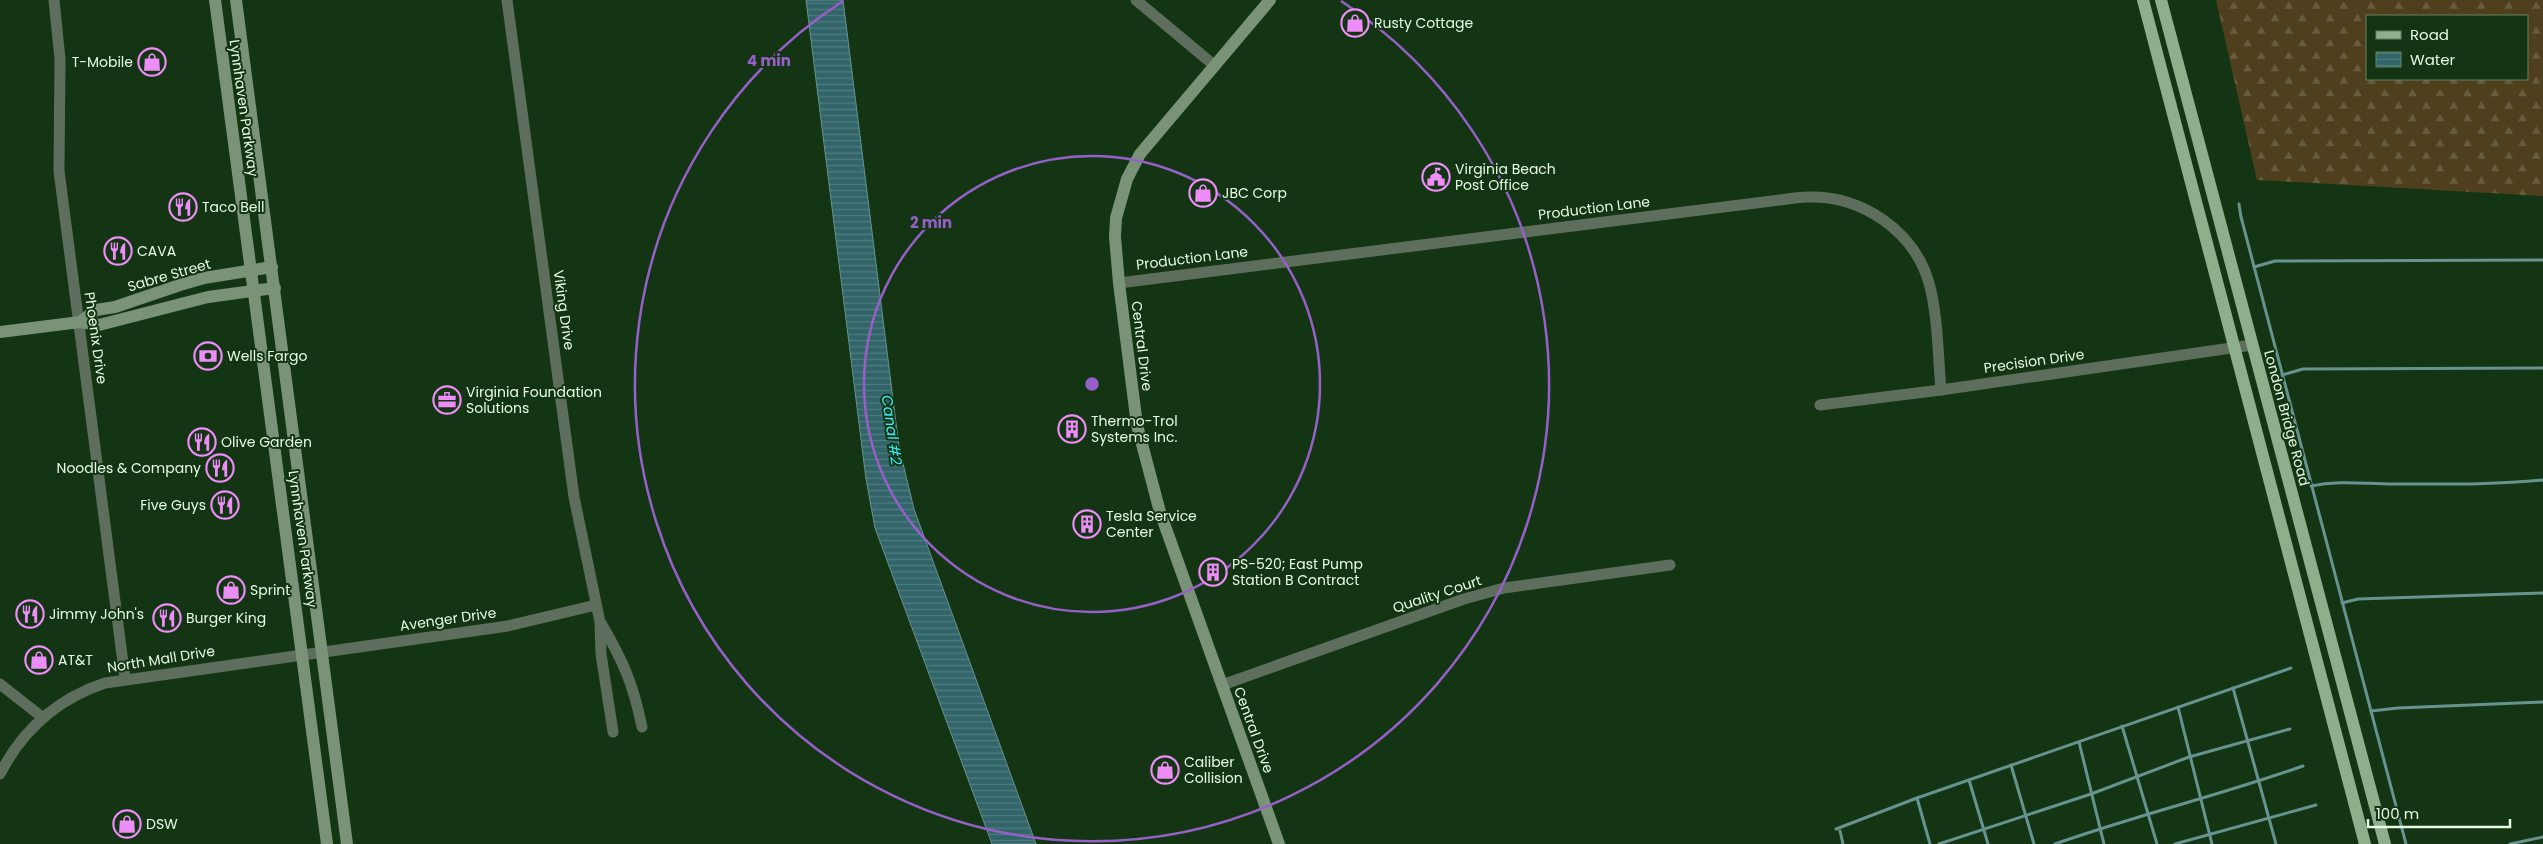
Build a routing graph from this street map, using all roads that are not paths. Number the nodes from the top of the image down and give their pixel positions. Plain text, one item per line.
1 (54, 0) edge
2 (215, 0) edge
3 (236, 0) edge
4 (507, 0) edge
5 (1136, 0) edge
6 (1270, 0) edge
7 (2143, 0) edge
8 (2162, 0) edge
9 (1215, 66) junction
10 (272, 267) junction
11 (251, 270) junction
12 (1119, 283) junction
13 (275, 288) junction
14 (254, 291) junction
15 (80, 322) junction
16 (0, 332) edge
17 (2252, 345) junction
18 (2234, 347) junction
19 (1942, 390) junction
20 (1820, 404) dead end
21 (1670, 565) dead end
22 (596, 605) junction
23 (600, 622) junction
24 (322, 652) junction
25 (303, 654) junction
26 (125, 678) junction
27 (0, 684) edge
28 (1222, 685) junction
29 (42, 717) junction
30 (642, 727) dead end
31 (613, 732) dead end
32 (0, 774) edge
33 (327, 844) edge
34 (347, 844) edge
35 (1279, 844) edge
36 (2365, 844) edge
37 (2385, 844) edge

1 - 15 street, Phoenix Drive
2 - 11 main road, Lynnhaven Parkway
3 - 10 main road, Lynnhaven Parkway
4 - 22 street, Viking Drive
5 - 9 street
6 - 9 main road, Central Drive
7 - 18 main road
8 - 17 main road, London Bridge Road
9 - 12 main road, Central Drive
10 - 11 main road, Sabre Street
10 - 13 main road, Lynnhaven Parkway
11 - 14 main road, Lynnhaven Parkway
11 - 15 main road, Sabre Street
12 - 19 street, Production Lane
12 - 28 main road, Central Drive
13 - 14 main road, Sabre Street
13 - 24 main road, Lynnhaven Parkway
14 - 15 main road, Sabre Street
14 - 25 main road, Lynnhaven Parkway
15 - 16 main road, Sabre Street
15 - 26 street, Phoenix Drive
17 - 18 street, Precision Drive
17 - 37 main road, London Bridge Road
18 - 19 street, Precision Drive
18 - 36 main road
19 - 20 street, Precision Drive
21 - 28 street, Quality Court
22 - 23 street, Viking Drive
22 - 24 street, Avenger Drive
23 - 30 street, Viking Drive
23 - 31 street, Viking Drive
24 - 25 street, Avenger Drive
24 - 34 main road, Lynnhaven Parkway
25 - 26 street, North Mall Drive
25 - 33 main road, Lynnhaven Parkway
26 - 29 street, North Mall Drive
27 - 29 street
28 - 35 main road, Central Drive
29 - 32 street, North Mall Drive

